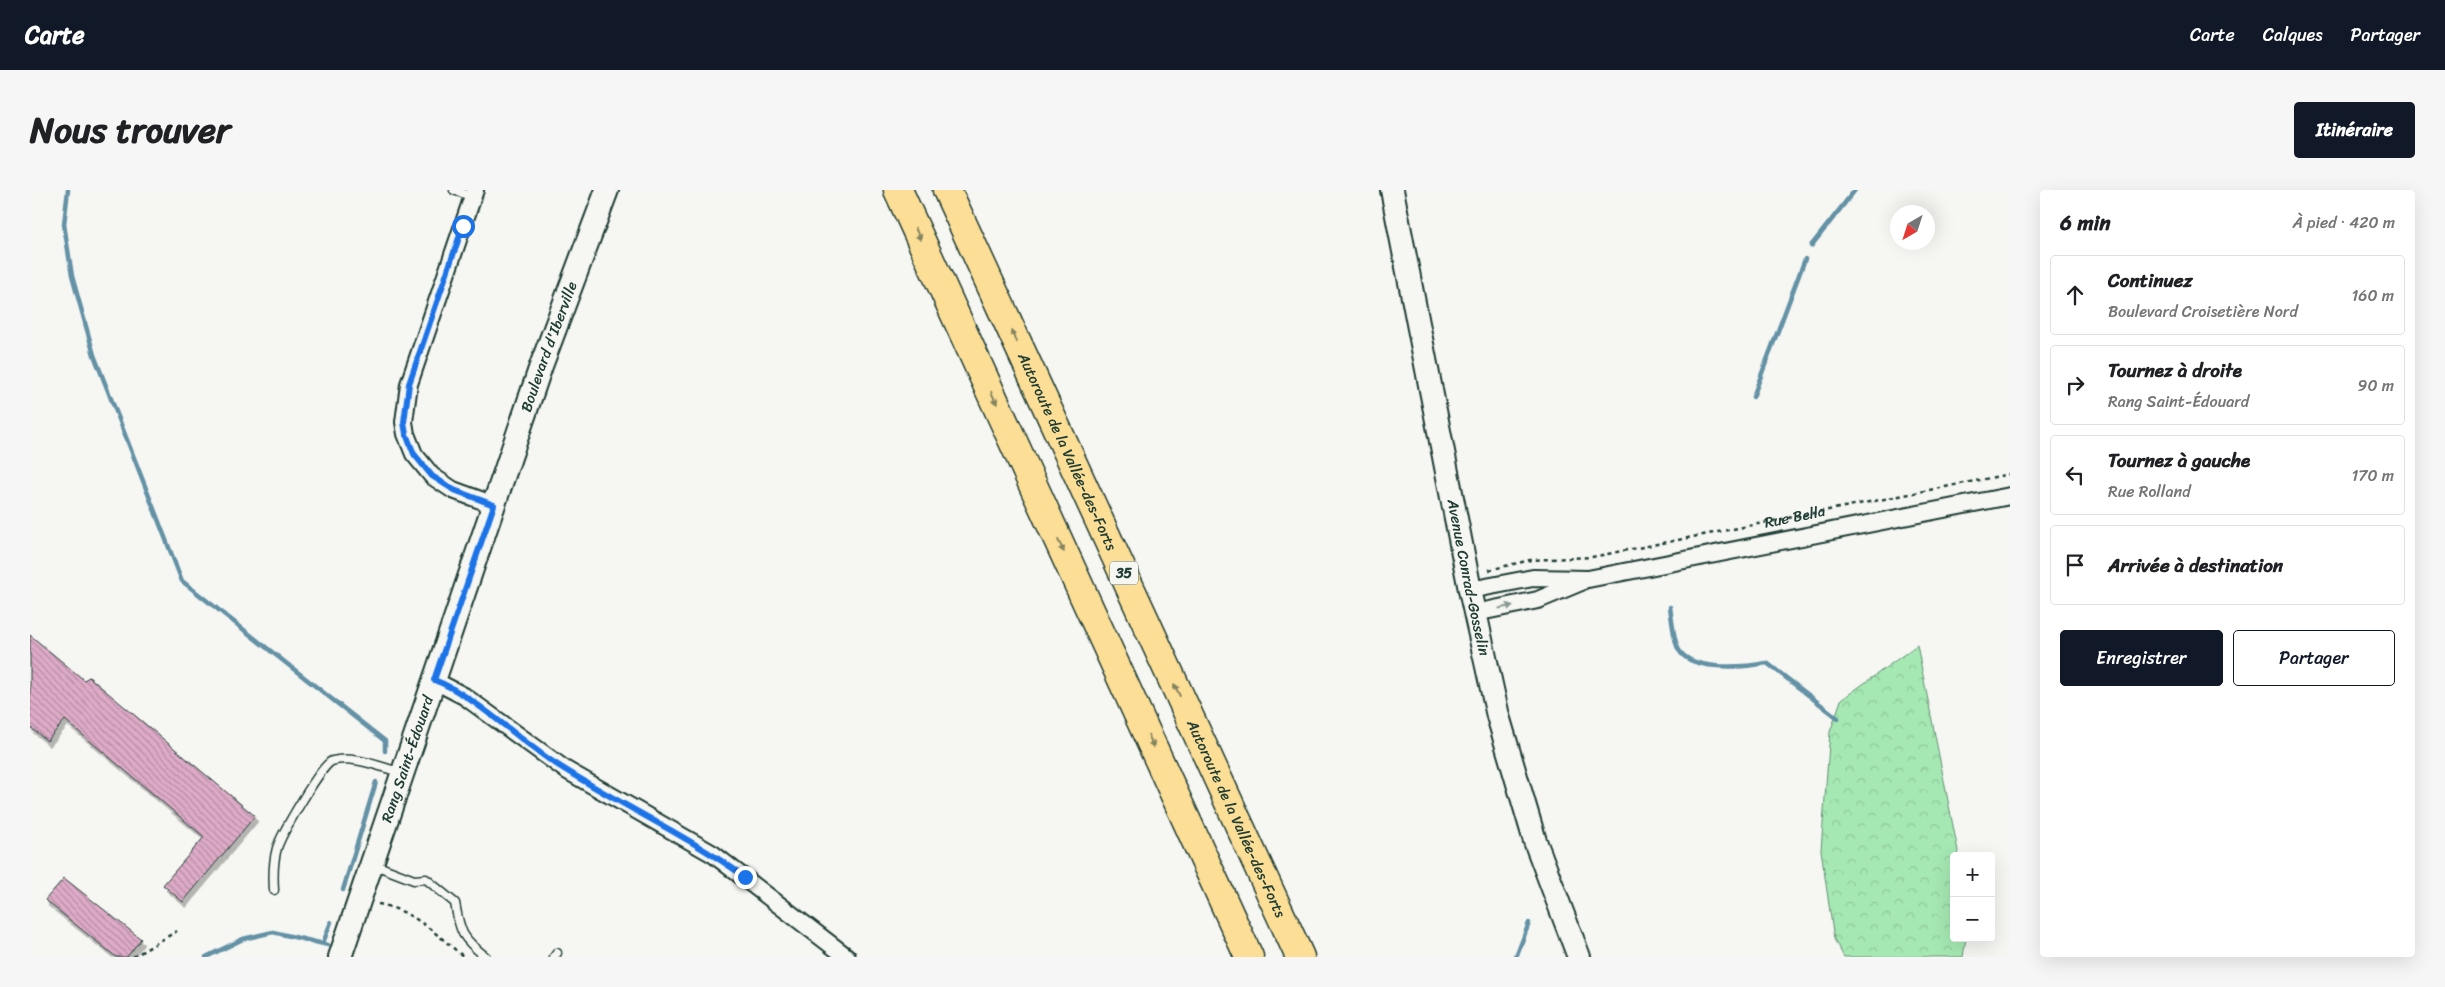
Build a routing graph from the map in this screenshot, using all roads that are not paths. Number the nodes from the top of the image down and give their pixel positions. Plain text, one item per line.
1 (454, 190) edge
2 (607, 190) edge
3 (898, 190) edge
4 (947, 190) edge
5 (1392, 190) edge
6 (474, 194) edge
7 (2010, 496) edge
8 (494, 505) junction
9 (1588, 579) junction
10 (1470, 590) junction
11 (1475, 613) junction
12 (434, 680) junction
13 (402, 772) junction
14 (370, 864) junction
15 (274, 890) dead end
16 (340, 957) edge
17 (486, 957) edge
18 (847, 957) edge
19 (1249, 957) edge
20 (1300, 957) edge
21 (1579, 957) edge

1 - 6 lane
2 - 8 street, Boulevard d'Iberville
3 -> 19 highway
20 -> 4 highway, Autoroute de la Vallée-des-Forts / 35
5 - 10 street, Avenue Conrad-Gosselin
6 - 8 street
7 - 9 street, Rue Bella
8 - 12 street, Rang Saint-Édouard
9 - 10 street, Rue Bella
11 -> 9 street, Rue Bella
10 - 11 street, Avenue Conrad-Gosselin
11 - 21 street, Avenue Conrad-Gosselin
12 - 13 street, Rang Saint-Édouard
12 - 18 street
13 - 14 street, Rang Saint-Édouard
13 - 15 lane
14 - 16 street, Rang Saint-Édouard
14 - 17 lane

